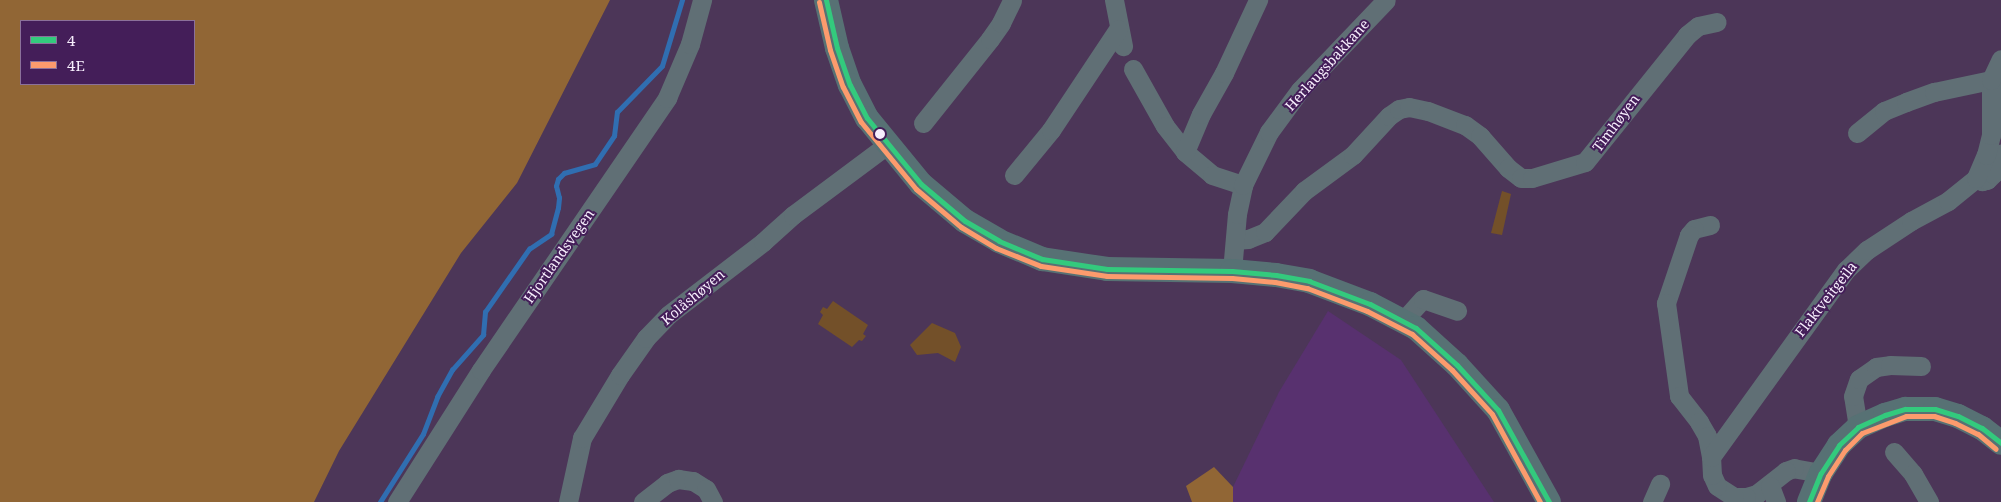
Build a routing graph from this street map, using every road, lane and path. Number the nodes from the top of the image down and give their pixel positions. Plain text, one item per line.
1 (702, 0) edge
2 (826, 0) edge
3 (1012, 0) edge
4 (1114, 0) edge
5 (1258, 0) edge
6 (1386, 0) edge
7 (1717, 22) dead end
8 (2001, 59) edge
9 (1133, 69) dead end
10 (1991, 80) junction
11 (923, 123) dead end
12 (1857, 133) dead end
13 (887, 145) junction
14 (1185, 152) junction
15 (2001, 154) edge
16 (1014, 175) dead end
17 (1976, 178) junction
18 (1243, 185) junction
19 (1710, 225) dead end
20 (1235, 240) junction
21 (1232, 271) junction
22 (1457, 311) dead end
23 (1402, 322) junction
24 (1921, 366) dead end
25 (1858, 427) junction
26 (2001, 443) edge
27 (1894, 452) dead end
28 (1710, 457) junction
29 (1822, 473) junction
30 (1660, 484) dead end
31 (1773, 494) edge
32 (397, 502) edge
33 (568, 502) edge
34 (643, 502) edge
35 (713, 502) edge
36 (1549, 502) edge
37 (1652, 502) edge
38 (1809, 502) edge
39 (1929, 502) edge

1 - 32 street, Hjortlandsvegen
2 - 13 main road
3 - 11 street
4 - 16 street
5 - 14 street
6 - 18 street, Herlaugsbakkane
7 - 20 street, Timhøyen
8 - 10 street, Flaktveitgeila
9 - 14 street
10 - 12 street
10 - 17 street, Flaktveitgeila
13 - 21 main road
13 - 33 street, Kolåshøyen
14 - 18 street
15 - 17 street, Flaktveitgeila
17 - 28 street, Flaktveitgeila
18 - 20 street, Herlaugsbakkane
19 - 28 street
20 - 21 street, Herlaugsbakkane
21 - 23 main road
22 - 23 street
23 - 36 main road
24 - 25 street
25 - 26 main road
25 - 29 main road
27 - 39 street
28 - 31 street
29 - 31 street
29 - 38 main road
30 - 37 street
34 - 35 street

